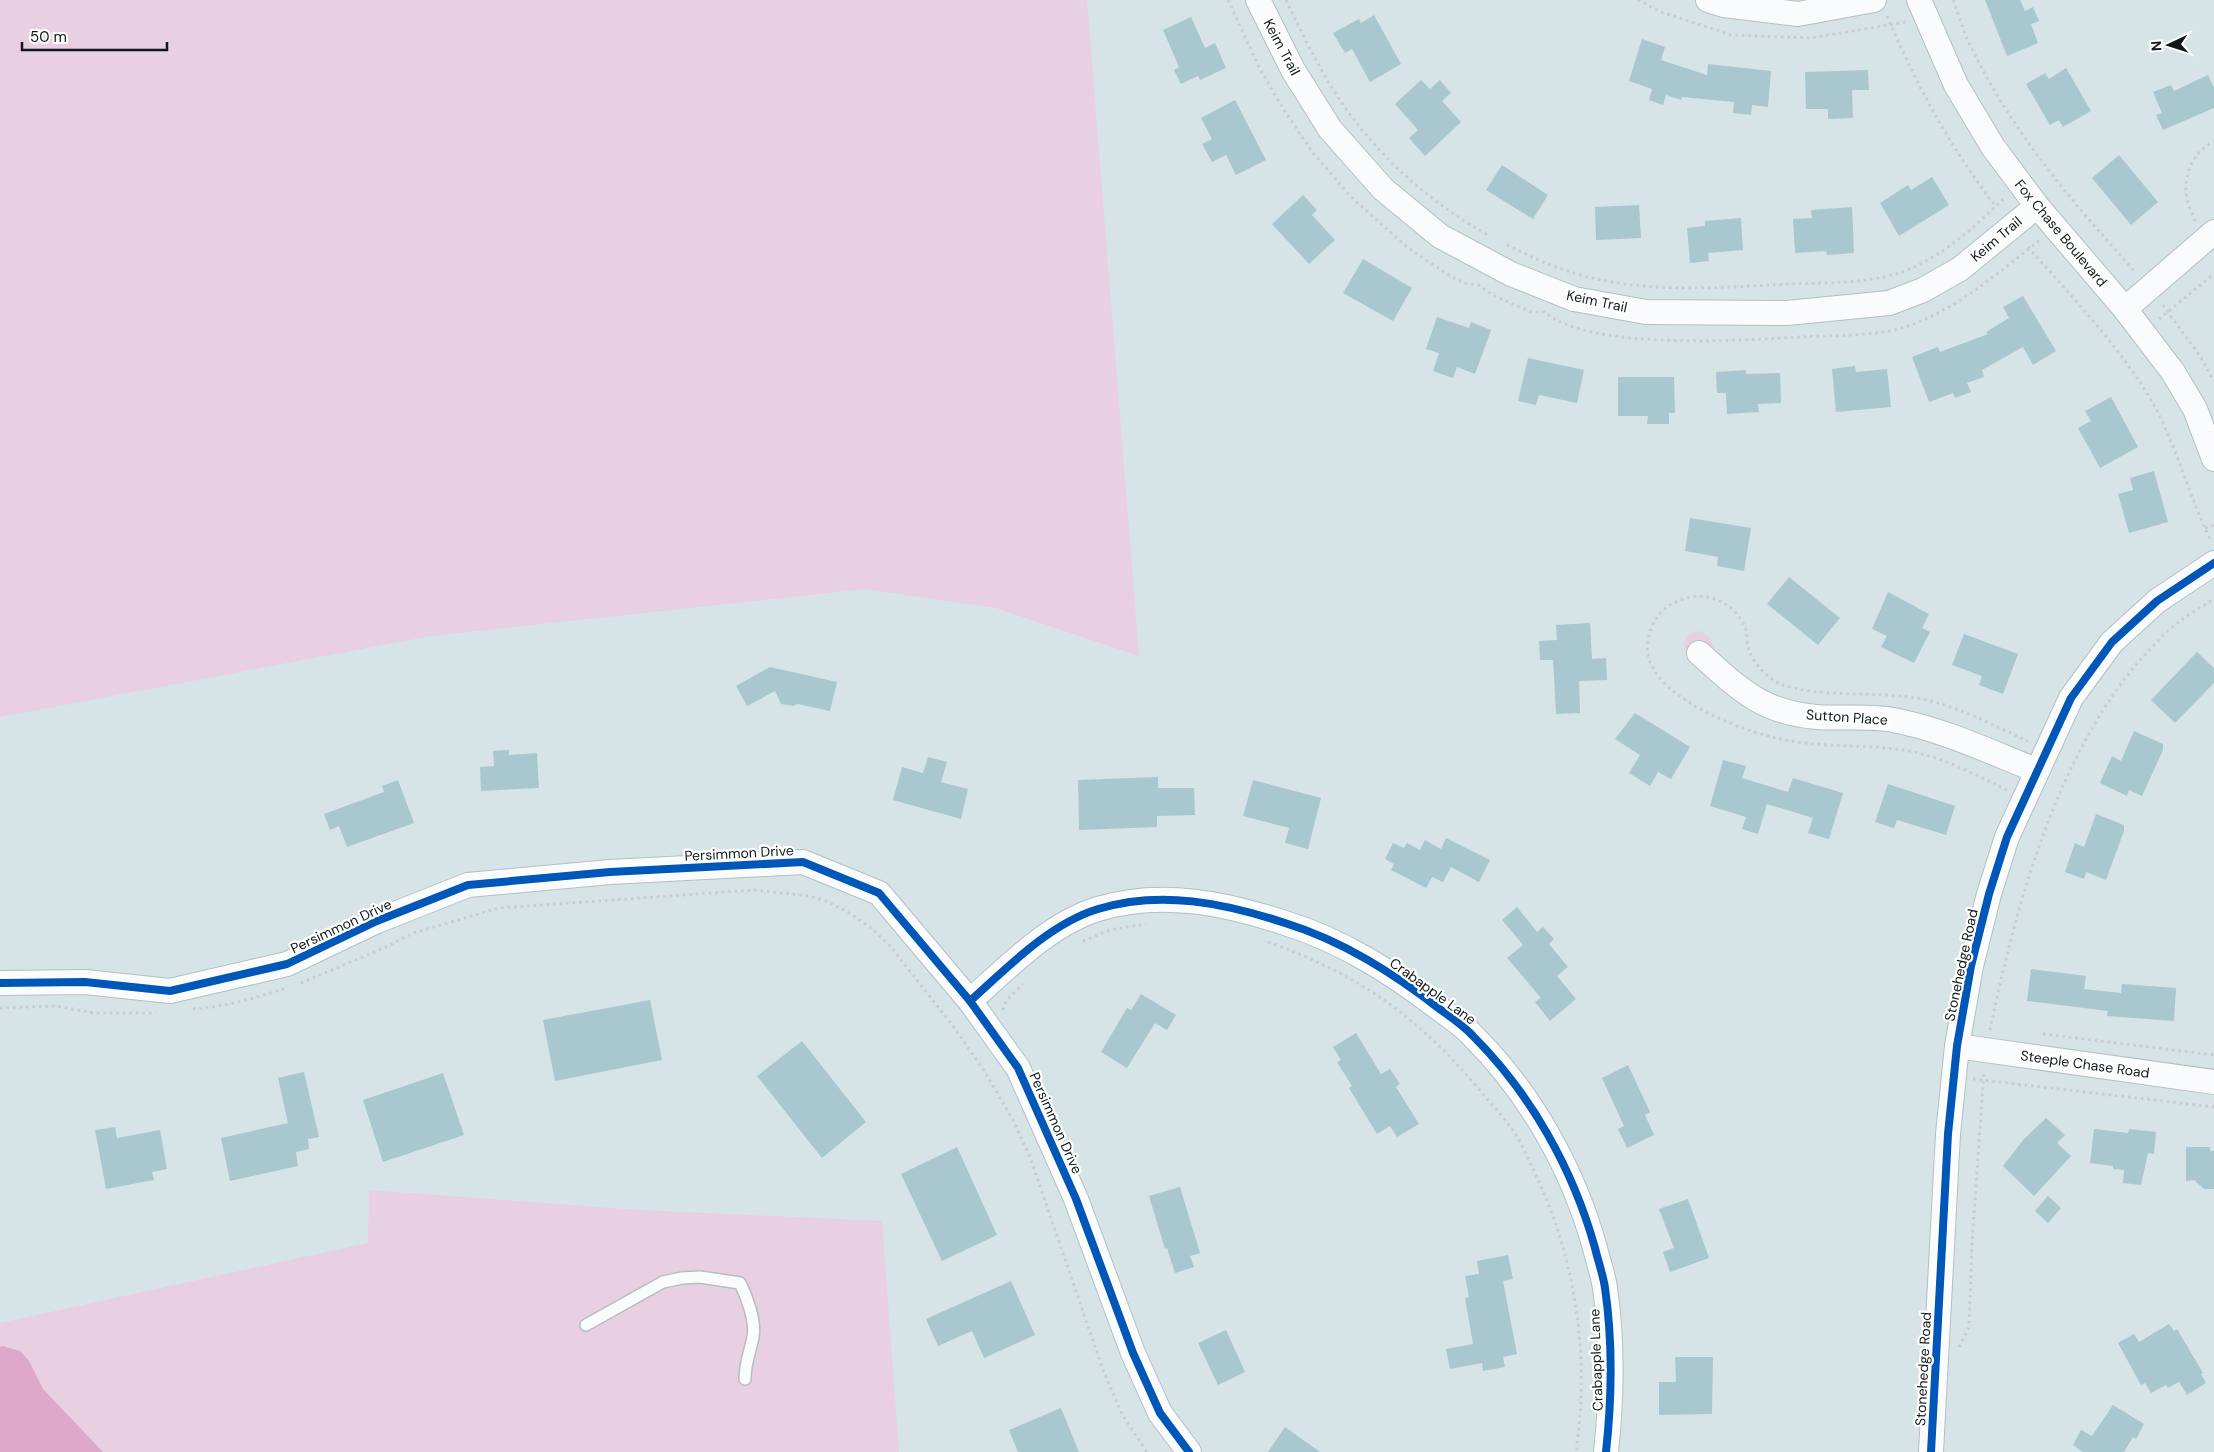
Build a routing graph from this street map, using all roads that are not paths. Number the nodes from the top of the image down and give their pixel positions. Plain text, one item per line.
1 (1258, 0) edge
2 (1708, 0) edge
3 (1919, 0) edge
4 (1880, 7) edge
5 (2037, 206) junction
6 (2214, 232) edge
7 (2125, 309) junction
8 (2214, 458) edge
9 (2213, 552) edge
10 (1700, 653) dead end
11 (2036, 770) junction
12 (0, 983) edge
13 (970, 1002) junction
14 (1956, 1046) junction
15 (2214, 1082) edge
16 (586, 1325) dead end
17 (745, 1379) dead end
18 (1189, 1452) edge
19 (1606, 1452) edge
20 (1931, 1452) edge

1 - 5 street, Keim Trail
2 - 4 street
3 - 5 street, Fox Chase Boulevard
5 - 7 street, Fox Chase Boulevard
6 - 7 street
7 - 8 street, Fox Chase Boulevard
9 - 11 street, Stonehedge Road
10 - 11 street, Sutton Place
11 - 14 street, Stonehedge Road
12 - 13 street, Persimmon Drive
13 - 18 street, Persimmon Drive
13 - 19 street, Crabapple Lane
14 - 15 street, Steeple Chase Road
14 - 20 street, Stonehedge Road
16 - 17 lane

